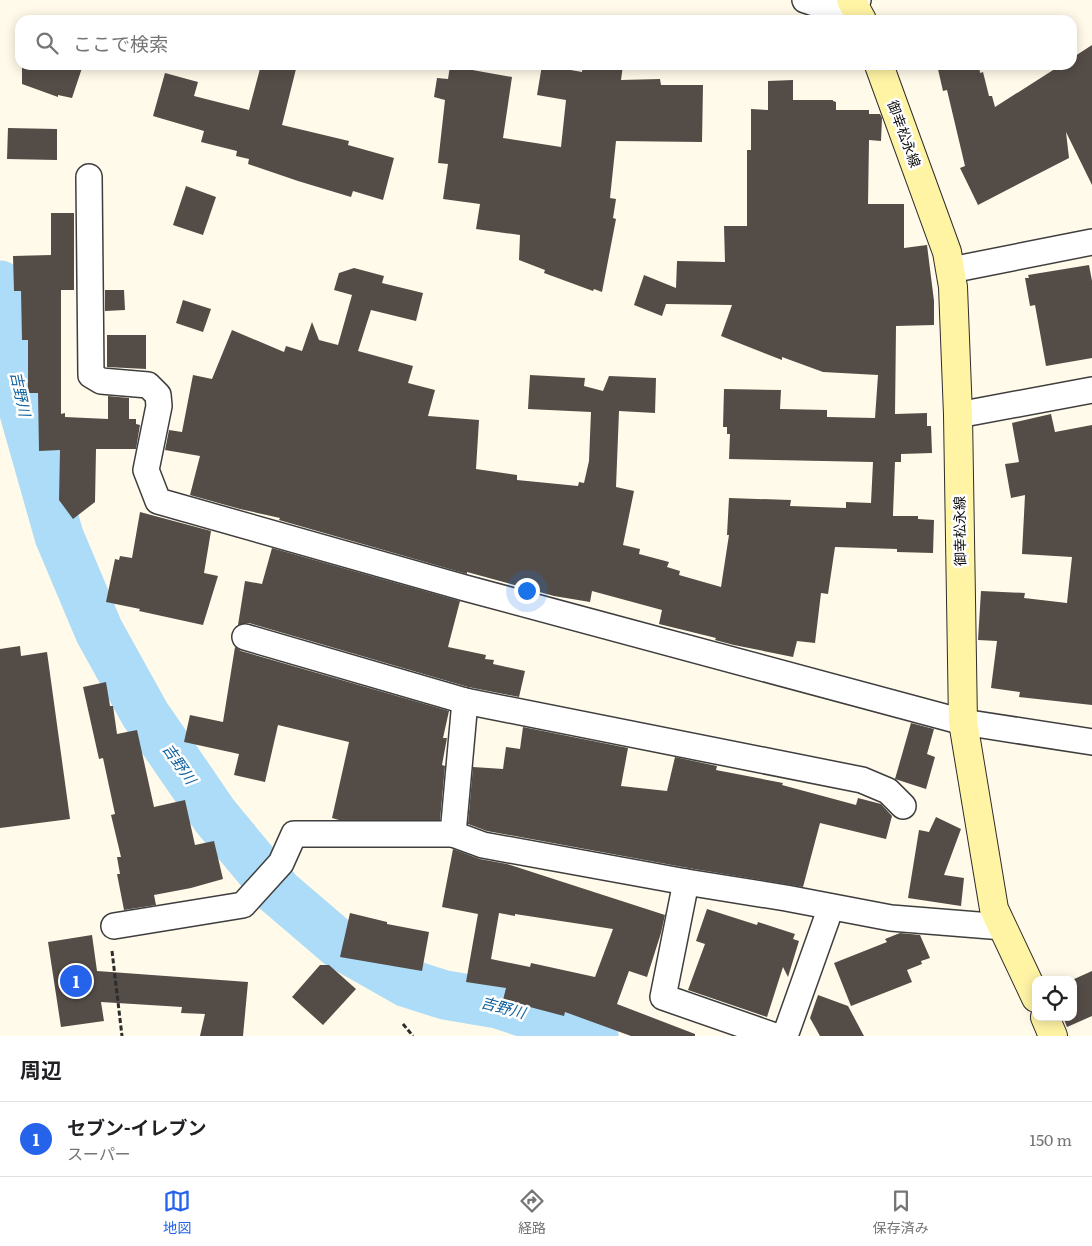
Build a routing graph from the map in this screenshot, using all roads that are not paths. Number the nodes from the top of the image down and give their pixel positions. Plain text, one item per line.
1 (805, 0) edge
2 (856, 6) edge
3 (881, 70) edge
4 (89, 177) dead end
5 (1092, 242) edge
6 (951, 270) junction
7 (1092, 390) edge
8 (958, 415) junction
9 (245, 637) dead end
10 (465, 701) junction
11 (962, 722) junction
12 (1092, 742) edge
13 (903, 806) dead end
14 (453, 834) junction
15 (686, 882) junction
16 (831, 907) junction
17 (114, 926) road end
18 (1003, 927) junction
19 (1032, 989) edge
20 (1047, 1021) edge
21 (775, 1036) edge
22 (785, 1036) edge
23 (1053, 1036) edge

1 - 2 street
3 - 6 main road, 御幸松永線
4 - 11 street
5 - 6 street
6 - 8 main road, 御幸松永線
7 - 8 street
8 - 11 main road, 御幸松永線
9 - 10 street
10 - 13 street
10 - 14 street
11 - 12 street
11 - 18 main road, 御幸松永線
14 - 15 street
14 - 17 street
15 - 16 street
15 - 21 street
16 - 18 street
16 - 22 street
18 - 19 main road, 御幸松永線
20 - 23 main road

